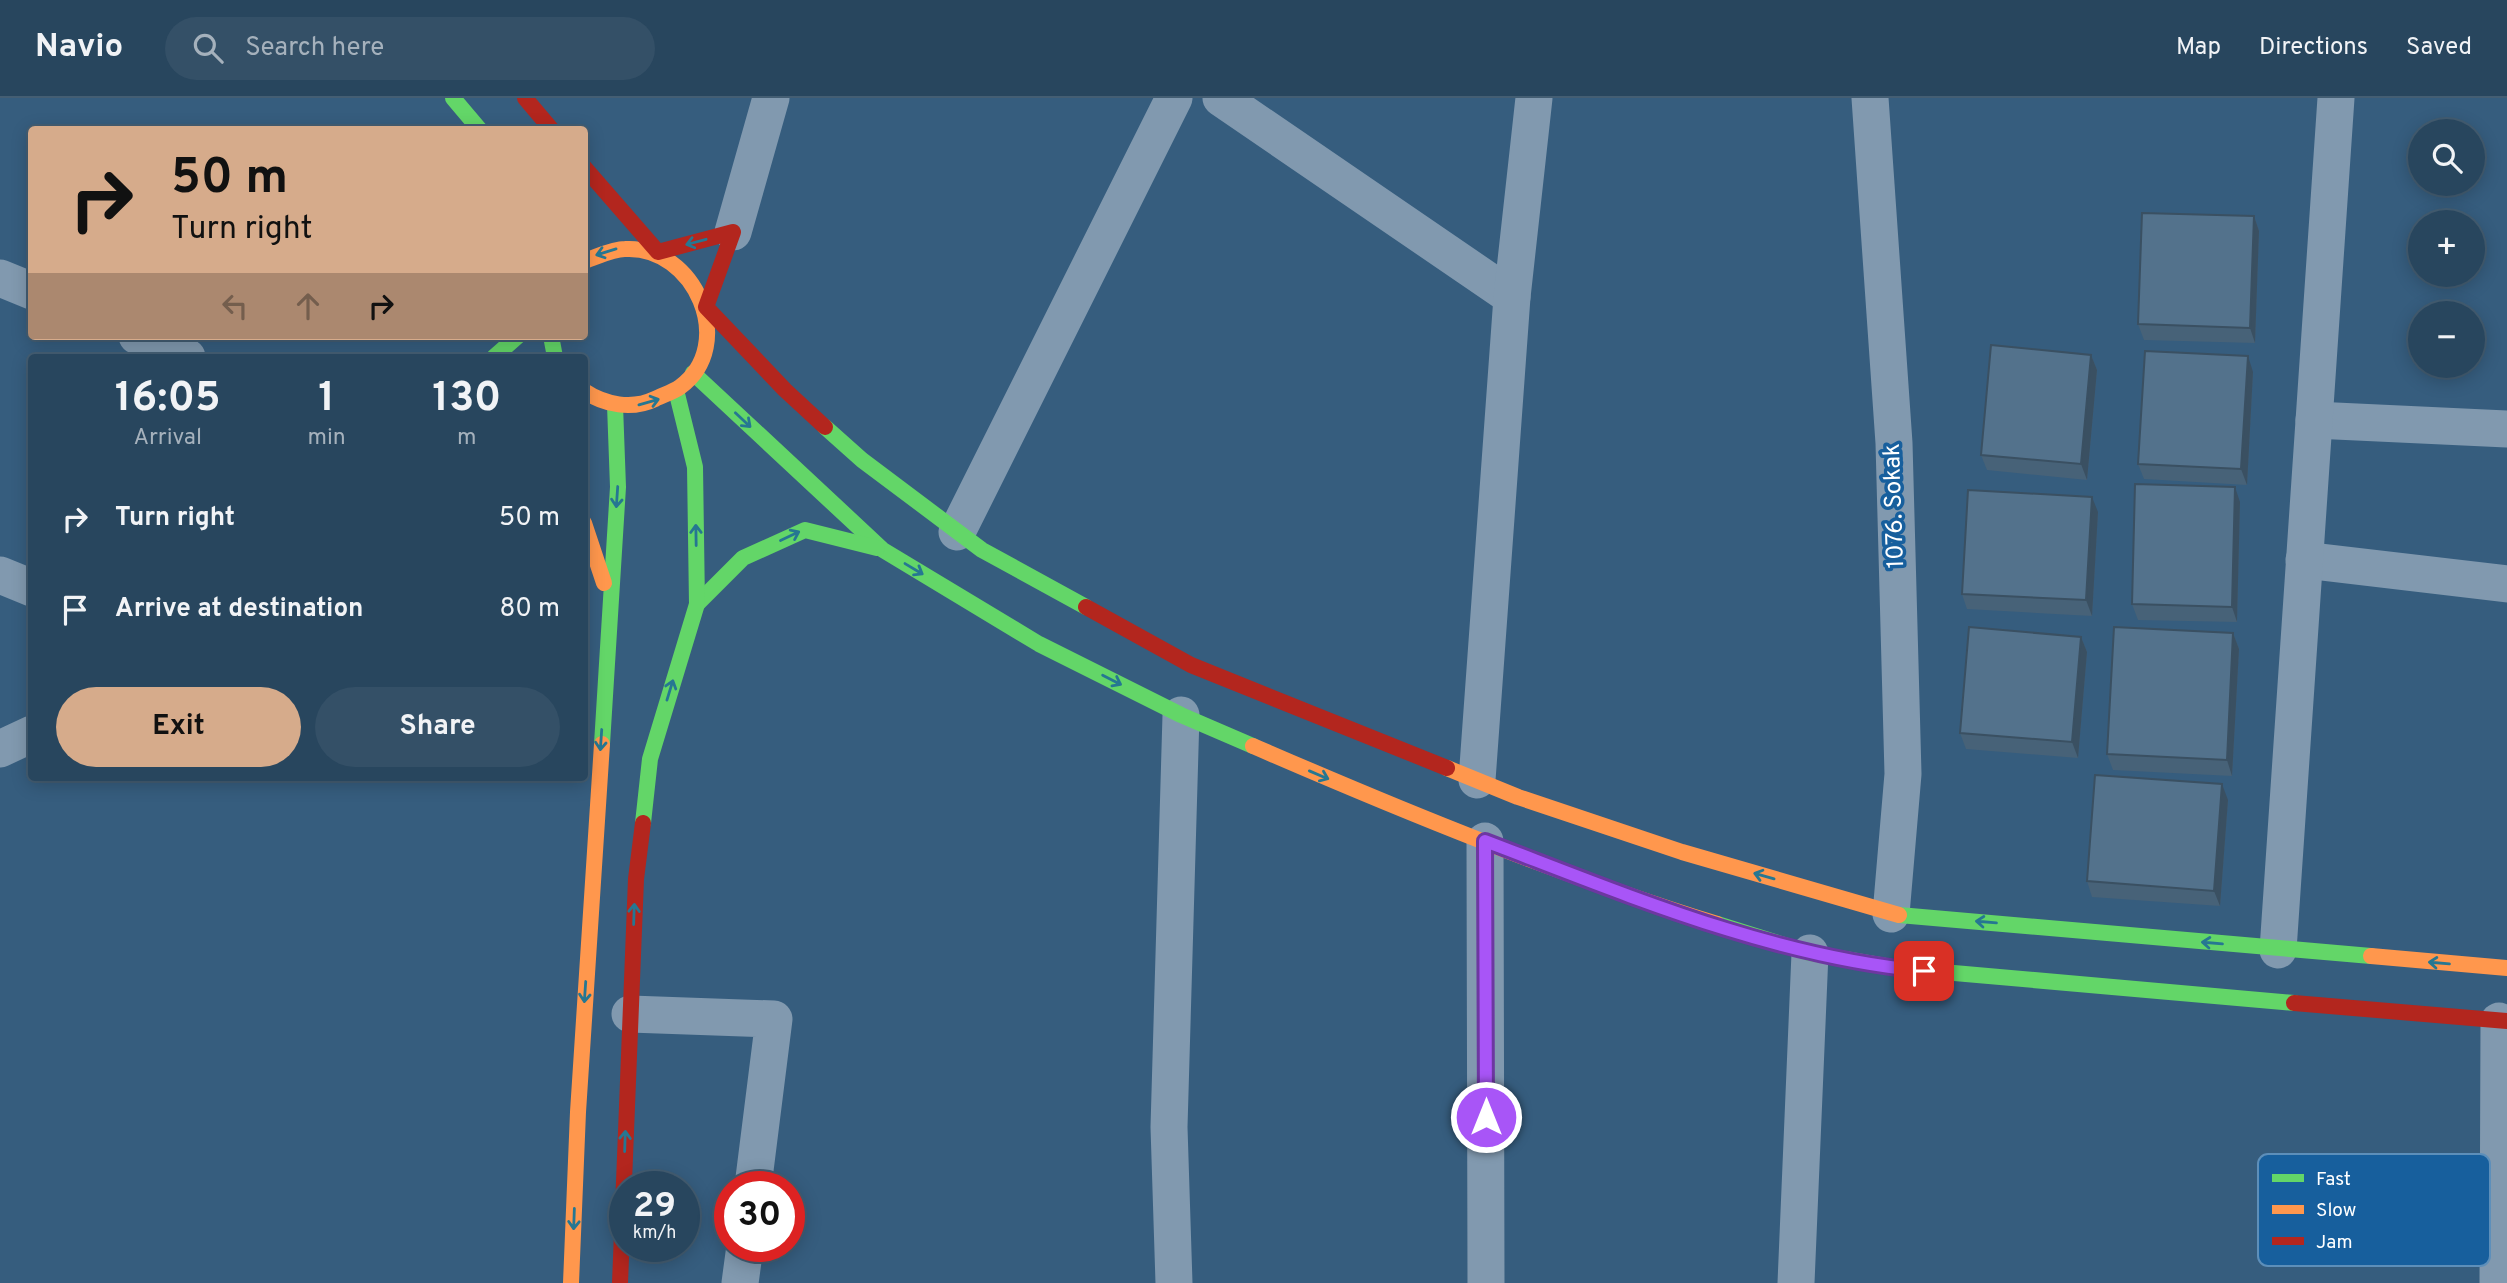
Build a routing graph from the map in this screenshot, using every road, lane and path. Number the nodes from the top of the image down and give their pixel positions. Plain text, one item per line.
1 (453, 98) edge
2 (525, 98) edge
3 (771, 98) edge
4 (1174, 98) edge
5 (1221, 98) edge
6 (1534, 98) edge
7 (1870, 98) edge
8 (2336, 98) edge
9 (477, 126) edge
10 (549, 126) edge
11 (588, 172) edge
12 (733, 232) junction
13 (658, 252) junction
14 (588, 259) edge
15 (0, 278) edge
16 (28, 289) edge
17 (1511, 297) junction
18 (706, 307) junction
19 (147, 340) edge
20 (513, 340) edge
21 (180, 354) edge
22 (497, 354) edge
23 (693, 373) junction
24 (676, 390) junction
25 (588, 396) edge
26 (615, 405) junction
27 (2314, 420) junction
28 (2507, 429) edge
29 (957, 532) junction
30 (588, 535) edge
31 (883, 550) junction
32 (2304, 559) junction
33 (0, 575) edge
34 (2507, 584) edge
35 (28, 586) edge
36 (610, 599) junction
37 (697, 604) junction
38 (1181, 715) junction
39 (28, 736) edge
40 (0, 749) edge
41 (1477, 780) junction
42 (1485, 841) junction
43 (1891, 914) junction
44 (2278, 950) junction
45 (1810, 953) junction
46 (2507, 968) edge
47 (630, 1014) junction
48 (2503, 1021) edge
49 (755, 1171) edge
50 (743, 1262) edge
51 (571, 1283) edge
52 (620, 1283) edge
53 (740, 1283) edge
54 (1174, 1283) edge
55 (1486, 1283) edge
56 (1796, 1283) edge
57 (2498, 1283) edge

1 - 9 main road
2 - 10 main road
3 - 12 street
4 - 29 street
5 - 17 street
6 - 17 street
7 - 43 street, 1076. Sokak
8 - 27 street
11 - 13 main road
12 -> 13 main road
12 - 18 main road
13 -> 14 main road
13 - 18 main road
15 - 16 street
17 - 41 street
18 - 23 main road
18 - 29 main road
19 - 21 street
20 - 22 main road
23 - 24 main road
23 -> 31 main road
26 -> 24 main road
37 -> 24 main road
25 - 26 main road
26 -> 36 main road
27 - 28 street
27 - 32 street
29 - 41 main road
30 - 36 main road
37 -> 31 main road
31 -> 38 main road
32 - 34 street
32 - 44 street
33 - 35 street
36 -> 51 main road
47 -> 37 main road
38 -> 42 main road
38 - 54 street
39 - 40 street
43 -> 41 main road
42 - 45 main road
42 - 55 street
44 -> 43 main road
46 -> 44 main road
45 - 48 main road
45 - 56 street
47 - 49 street
52 -> 47 main road
48 - 57 street
50 - 53 street

